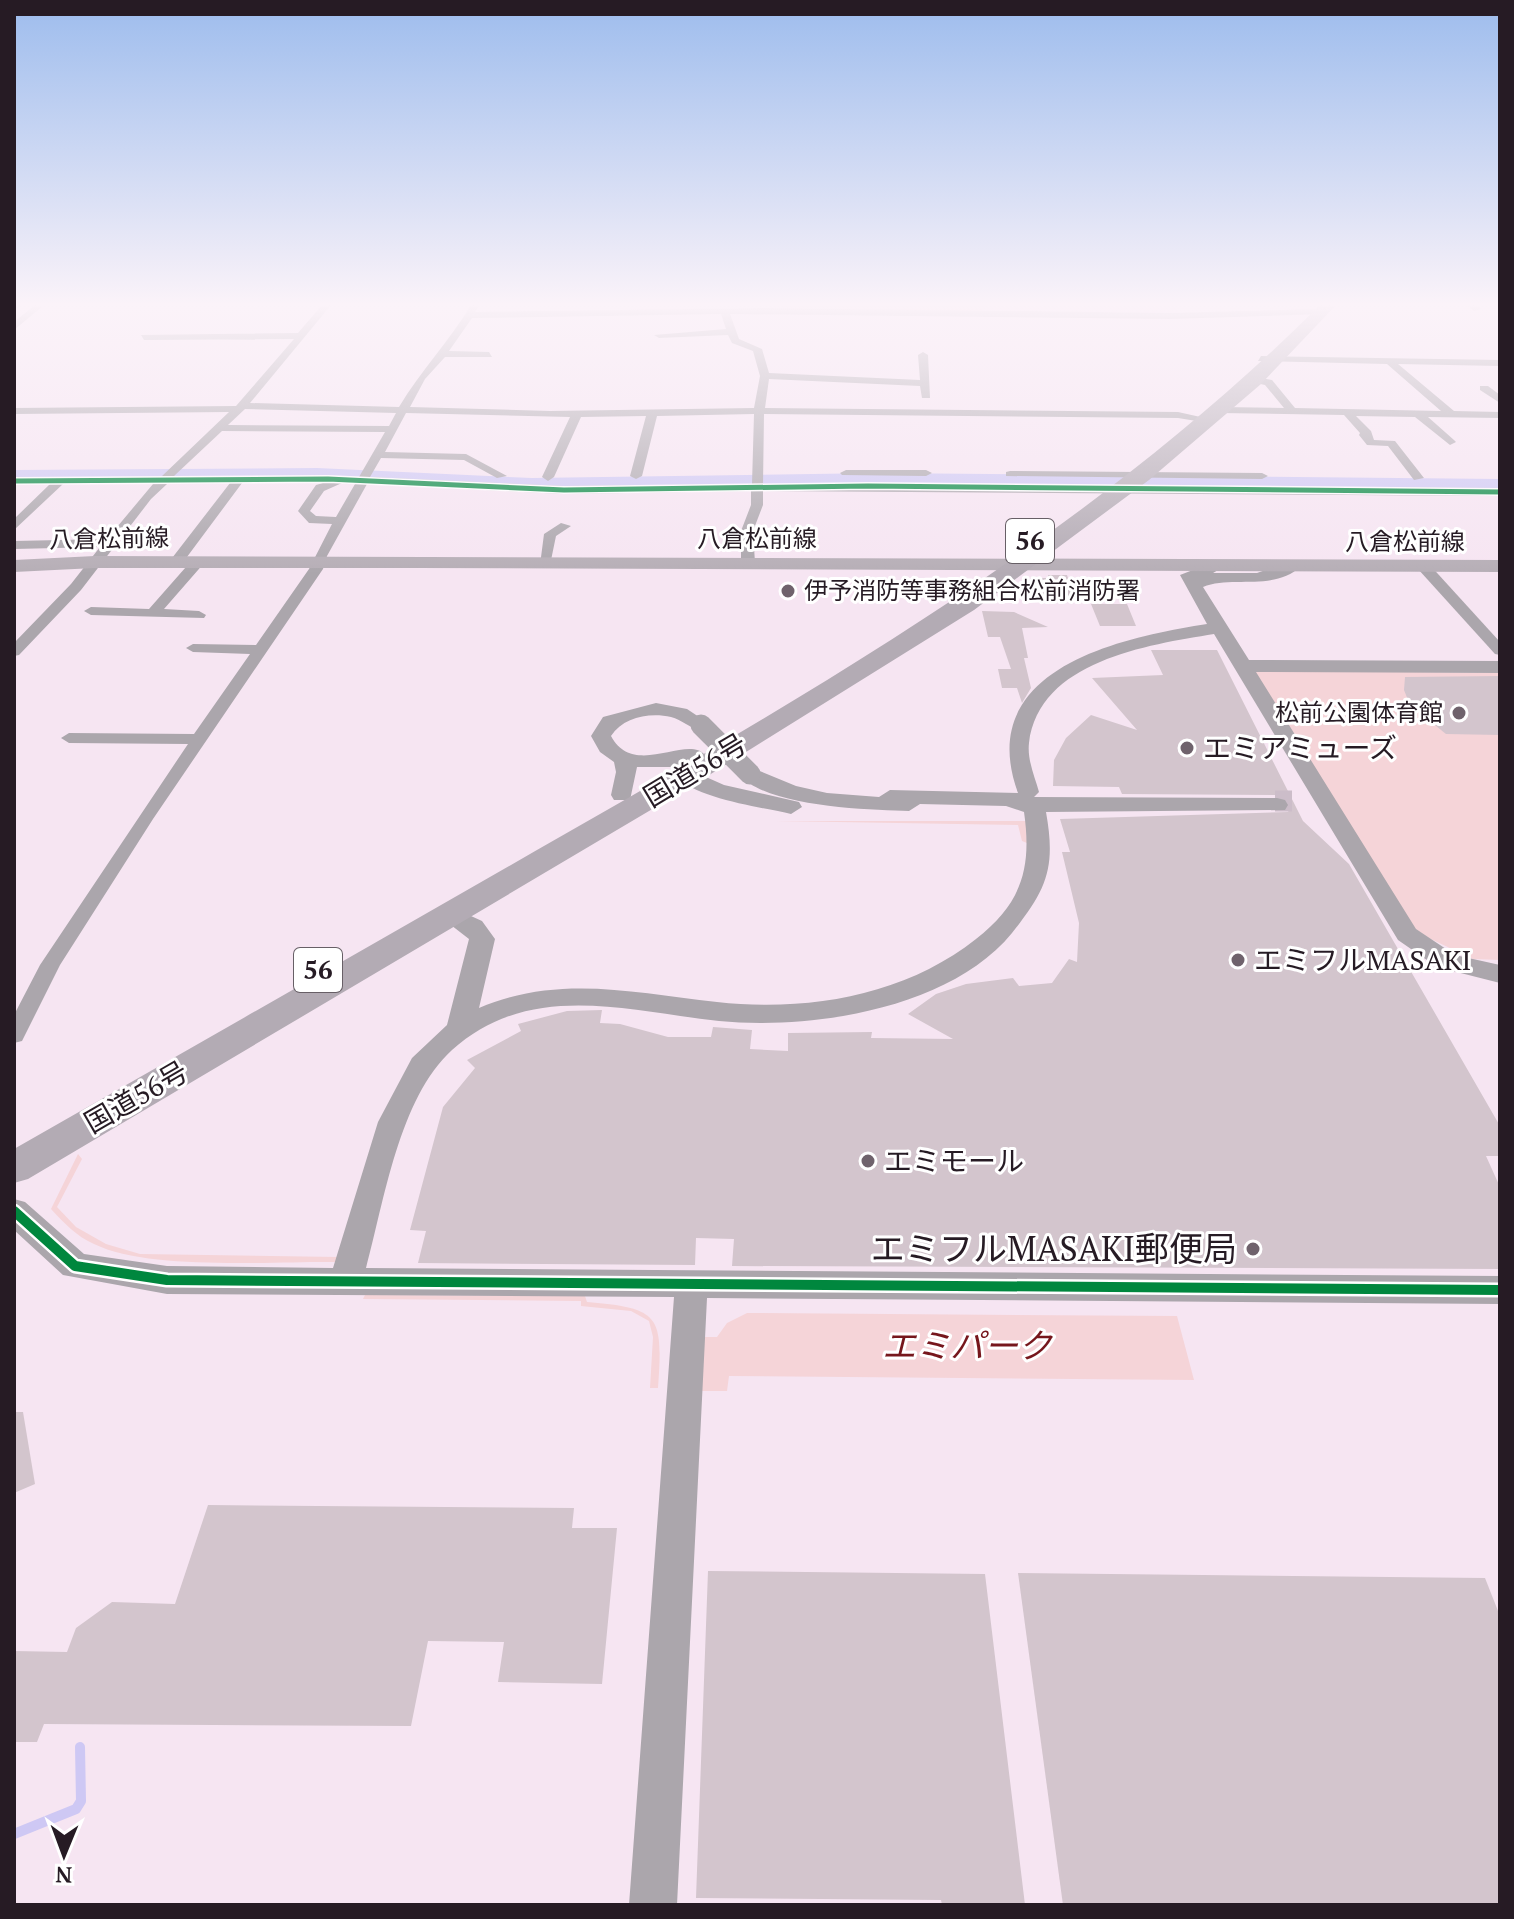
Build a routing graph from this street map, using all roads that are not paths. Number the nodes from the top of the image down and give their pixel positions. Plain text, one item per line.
1 (252, 395) edge
2 (413, 395) edge
3 (762, 395) edge
4 (925, 395) edge
5 (1231, 395) edge
6 (1236, 395) edge
7 (1278, 395) edge
8 (1428, 395) edge
9 (240, 408) junction
10 (759, 410) junction
11 (14, 411) edge
12 (405, 411) junction
13 (926, 412) junction
14 (1293, 412) junction
15 (652, 413) junction
16 (577, 414) junction
17 (1348, 414) junction
18 (1419, 415) junction
19 (1452, 415) junction
20 (1500, 415) edge
21 (1208, 416) junction
22 (218, 428) junction
23 (394, 429) junction
24 (204, 442) junction
25 (218, 442) dead end
26 (1450, 442) dead end
27 (379, 455) junction
28 (14, 471) edge
29 (169, 474) junction
30 (367, 475) junction
31 (501, 476) junction
32 (636, 476) junction
33 (548, 477) junction
34 (1418, 478) junction
35 (1500, 478) edge
36 (239, 479) junction
37 (288, 479) junction
38 (341, 480) junction
39 (14, 481) edge
40 (60, 481) junction
41 (88, 481) junction
42 (756, 482) junction
43 (1123, 482) junction
44 (77, 492) dead end
45 (1500, 492) edge
46 (277, 494) dead end
47 (14, 507) edge
48 (33, 507) junction
49 (339, 521) junction
50 (14, 526) edge
51 (565, 526) dead end
52 (110, 543) junction
53 (14, 545) edge
54 (95, 562) junction
55 (176, 562) junction
56 (198, 562) junction
57 (318, 562) junction
58 (545, 562) junction
59 (748, 563) junction
60 (920, 564) junction
61 (14, 566) edge
62 (996, 566) junction
63 (1023, 566) junction
64 (1216, 566) junction
65 (1292, 566) junction
66 (1423, 566) junction
67 (1500, 566) edge
68 (957, 581) dead end
69 (1197, 590) junction
70 (91, 611) dead end
71 (153, 613) junction
72 (199, 615) dead end
73 (1219, 628) junction
74 (193, 648) dead end
75 (260, 650) junction
76 (1500, 651) edge
77 (14, 652) edge
78 (1241, 666) junction
79 (1500, 667) edge
80 (69, 738) dead end
81 (199, 739) junction
82 (624, 758) junction
83 (691, 765) junction
84 (803, 788) dead end
85 (753, 789) junction
86 (622, 795) junction
87 (890, 797) junction
88 (998, 798) junction
89 (1031, 799) junction
90 (849, 801) junction
91 (1325, 804) junction
92 (451, 915) junction
93 (1500, 974) edge
94 (460, 1030) junction
95 (14, 1036) edge
96 (14, 1144) edge
97 (14, 1168) edge
98 (14, 1211) edge
99 (345, 1283) junction
100 (691, 1286) junction
101 (1500, 1290) edge
102 (653, 1905) edge

1 - 9 street
2 - 12 street
3 - 10 street
4 - 13 street
5 - 21 highway, 国道56号 / 56
6 - 21 highway, 国道56号 / 56
7 - 14 street
8 - 19 street
9 - 11 street
9 - 12 street
9 - 22 street
10 - 13 street
10 - 15 street
10 - 42 street
12 - 16 street
12 - 23 street
13 - 21 street
14 - 17 street
14 - 21 street
15 - 16 street
15 - 32 street
16 - 33 street
17 - 18 street
17 - 34 street
18 - 19 street
18 - 26 street
19 - 20 street
21 - 43 highway, 国道56号 / 56
22 - 23 street
22 - 24 street
23 - 27 street
24 - 25 street
24 - 29 street
27 - 30 street
27 - 31 street
28 - 29 street
29 - 30 street
29 - 36 street
29 - 41 street
29 - 52 street
30 - 31 street
30 - 38 street
30 - 42 street
30 - 49 street
31 - 33 street
32 - 33 street
32 - 42 street
34 - 35 street
34 - 43 street
36 - 37 street
36 - 55 street
37 - 38 street
37 - 46 street
38 - 49 street
39 - 40 street
40 - 41 street
40 - 48 street
41 - 44 street
42 - 43 street
42 - 43 street
42 - 59 street
43 - 45 street
43 - 62 highway, 国道56号 / 56
43 - 63 highway, 国道56号 / 56
47 - 48 street
48 - 50 street
49 - 57 street
51 - 58 street
52 - 53 street
52 - 54 street
54 - 55 main road, 八倉松前線
54 - 61 main road, 八倉松前線
54 - 77 street
55 - 56 main road, 八倉松前線
56 - 57 main road, 八倉松前線
56 - 71 street
57 - 58 main road, 八倉松前線
57 - 75 street
58 - 59 main road, 八倉松前線
59 - 60 main road, 八倉松前線
60 - 62 main road, 八倉松前線
60 - 68 main road
62 - 63 main road, 八倉松前線
62 - 83 highway, 国道56号 / 56
63 - 64 main road, 八倉松前線
63 - 83 highway, 国道56号 / 56
64 - 65 main road, 八倉松前線
64 - 69 street
65 - 66 main road, 八倉松前線
65 - 69 street
66 - 67 main road, 八倉松前線
66 - 76 street
69 - 73 street
70 - 71 street
71 - 72 street
73 - 78 street
73 - 89 street
74 - 75 street
75 - 81 street
78 - 79 street
78 - 91 street
80 - 81 street
81 - 95 street
82 - 83 street
82 - 85 street, bridge
82 - 86 street
83 - 85 street
83 - 86 highway, 国道56号 / 56
83 - 92 highway, 国道56号 / 56
84 - 88 street
85 - 88 street
85 - 90 street
86 - 96 highway, 国道56号 / 56
87 - 88 street
87 - 89 street
87 - 90 street
88 - 89 street
88 - 90 street
89 - 91 street
89 - 94 street
91 - 93 street
92 - 94 street
92 - 97 highway, 国道56号 / 56
94 - 99 street
98 - 99 street
99 - 100 street
100 - 101 street
100 - 102 street

